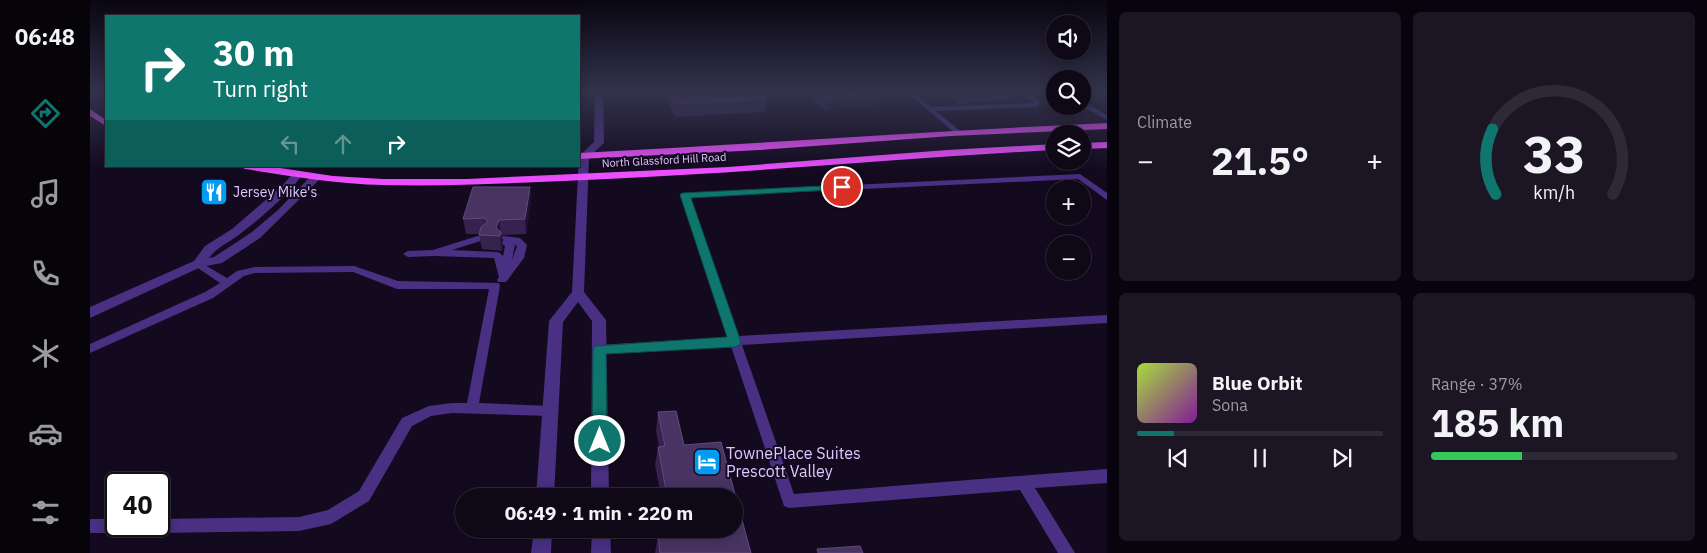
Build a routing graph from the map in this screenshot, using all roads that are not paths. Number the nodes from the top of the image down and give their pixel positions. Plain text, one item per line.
1 (599, 119) edge
2 (940, 119) edge
3 (1107, 126) edge
4 (957, 133) junction
5 (1107, 145) edge
6 (1091, 146) edge
7 (1046, 148) edge
8 (580, 155) edge
9 (252, 167) edge
10 (298, 174) junction
11 (583, 176) junction
12 (316, 177) junction
13 (1107, 197) edge
14 (484, 240) edge
15 (506, 240) dead end
16 (434, 253) junction
17 (408, 254) dead end
18 (198, 264) junction
19 (504, 278) junction
20 (226, 282) junction
21 (495, 286) junction
22 (578, 292) junction
23 (90, 313) edge
24 (1107, 319) edge
25 (735, 342) junction
26 (90, 349) edge
27 (599, 350) junction
28 (472, 408) junction
29 (550, 411) junction
30 (1107, 476) edge
31 (1024, 483) junction
32 (545, 488) edge
33 (600, 488) edge
34 (90, 526) edge
35 (105, 526) edge
36 (170, 526) edge
37 (542, 538) edge
38 (601, 538) edge
39 (541, 553) edge
40 (601, 553) edge
41 (1067, 553) edge

1 - 8 street
2 - 4 lane
3 - 4 main road, North Glassford Hill Road
4 - 8 main road, North Glassford Hill Road
5 - 6 main road
7 - 11 main road, North Glassford Hill Road
8 - 11 street
9 - 10 main road, North Glassford Hill Road
10 - 12 main road, North Glassford Hill Road
10 - 18 street
11 - 12 main road, North Glassford Hill Road
11 - 22 street
12 - 18 street
13 - 25 lane
14 - 16 lane
15 - 19 lane
16 - 17 lane
16 - 19 lane
18 - 20 lane
18 - 23 street
19 - 21 lane
20 - 21 lane
20 - 26 lane
21 - 28 lane
22 - 27 street
22 - 29 street
24 - 25 lane
25 - 27 lane
25 - 31 lane
27 - 33 street
28 - 29 lane
28 - 36 lane
29 - 32 street
30 - 31 lane
31 - 41 lane
34 - 35 lane
37 - 39 street
38 - 40 street

